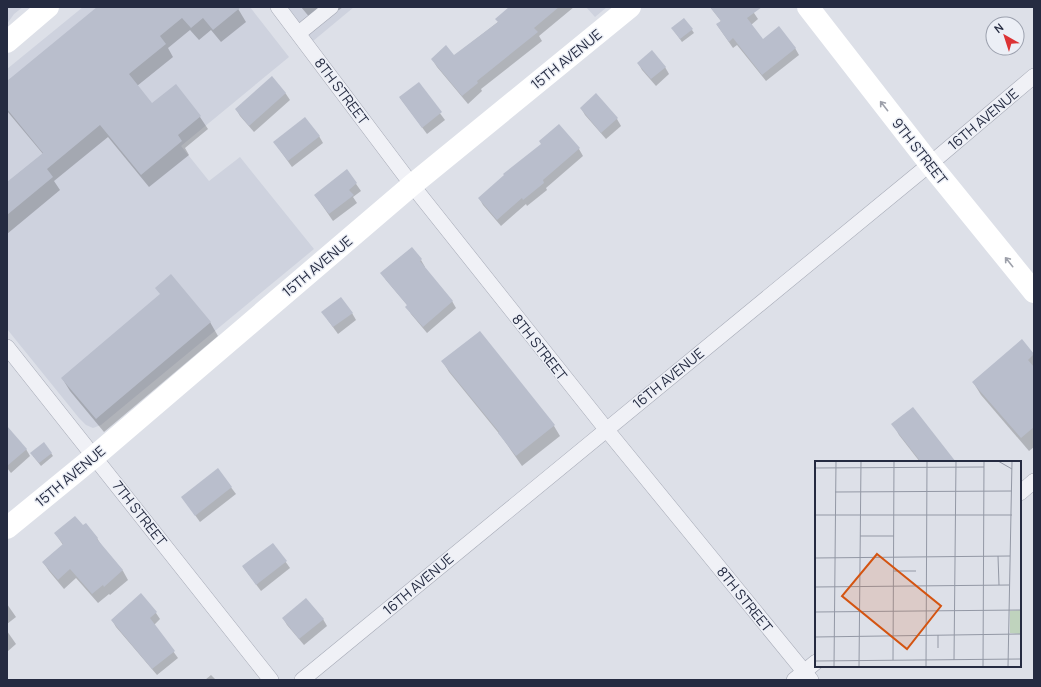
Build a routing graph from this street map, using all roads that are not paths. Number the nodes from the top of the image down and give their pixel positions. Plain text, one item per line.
1 (48, 7) edge
2 (278, 7) edge
3 (331, 7) edge
4 (630, 7) edge
5 (808, 7) edge
6 (299, 33) junction
7 (7, 42) edge
8 (1034, 76) edge
9 (930, 164) junction
10 (412, 185) junction
11 (1034, 292) edge
12 (7, 347) edge
13 (606, 429) junction
14 (95, 456) junction
15 (1034, 481) edge
16 (1021, 492) edge
17 (7, 528) edge
18 (807, 673) edge
19 (271, 680) edge
20 (302, 680) edge

1 - 7 main road
2 - 6 street, 8TH STREET
3 - 6 street
4 - 10 main road, 15TH AVENUE
9 -> 5 main road, 9TH STREET
6 - 10 street, 8TH STREET
8 - 9 street, 16TH AVENUE
11 -> 9 main road, 9TH STREET
9 - 13 street, 16TH AVENUE
10 - 13 street, 8TH STREET
10 - 14 main road, 15TH AVENUE
12 - 14 street, 7TH STREET
13 - 18 street, 8TH STREET
13 - 20 street, 16TH AVENUE
14 - 17 main road, 15TH AVENUE
14 - 19 street, 7TH STREET
15 - 16 street

